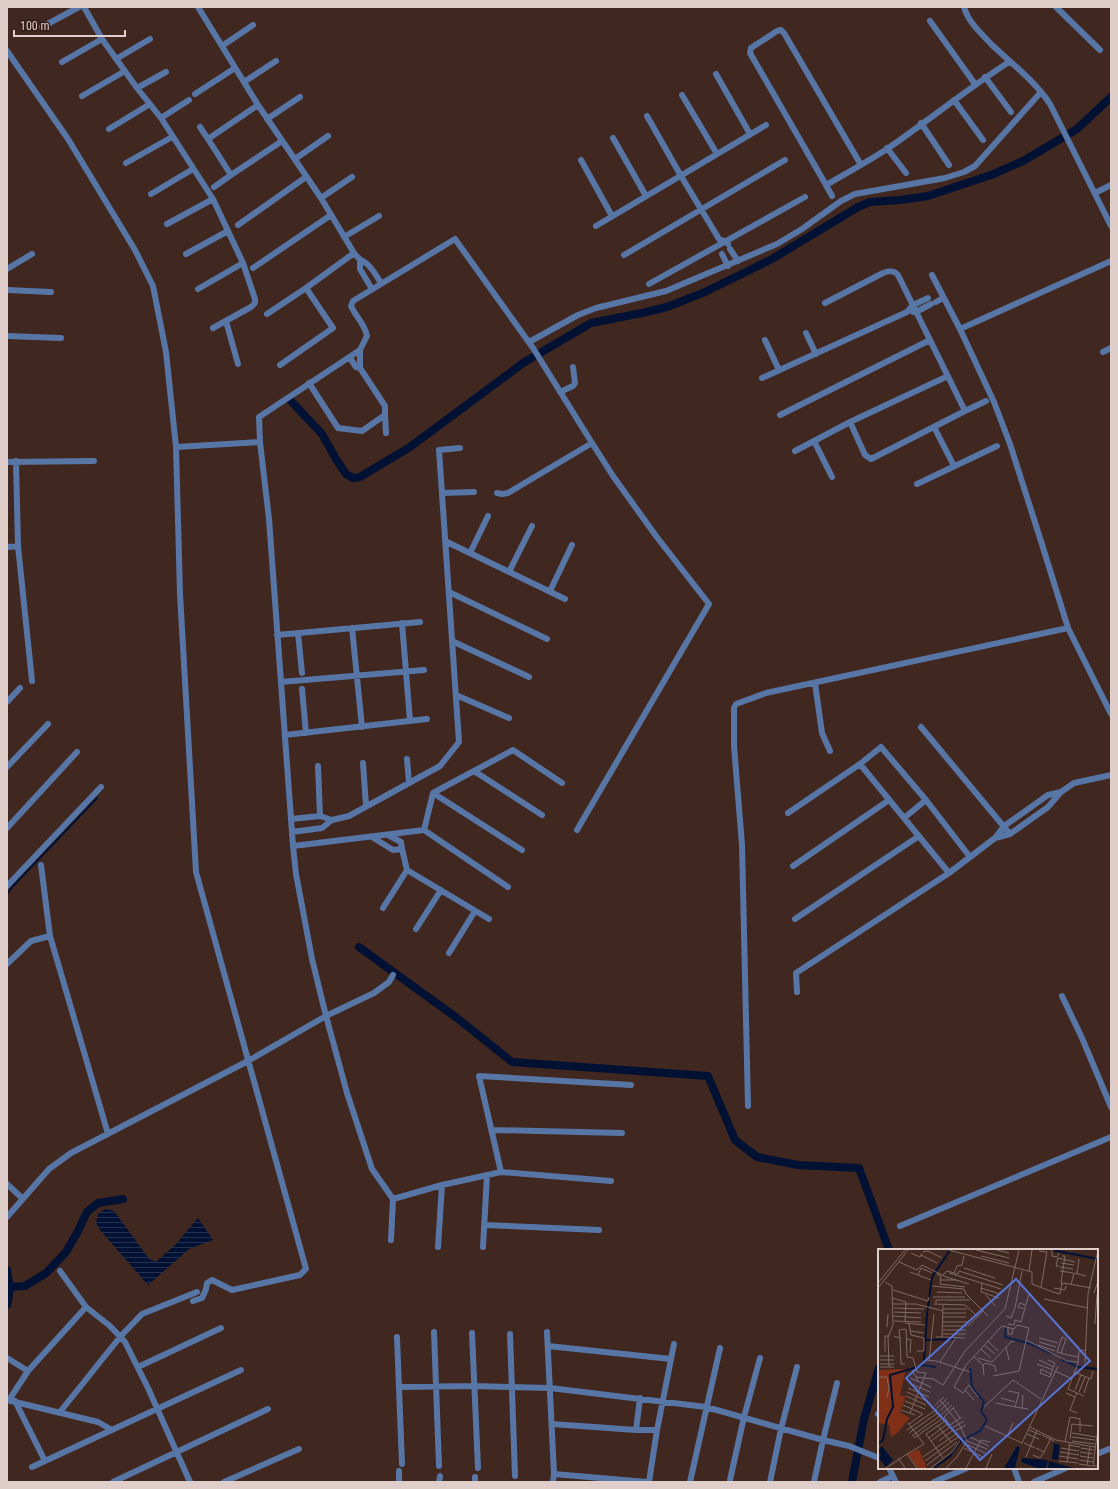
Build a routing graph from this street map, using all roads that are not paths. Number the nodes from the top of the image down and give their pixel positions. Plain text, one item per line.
1 (79, 7) edge
2 (84, 7) edge
3 (198, 7) edge
4 (964, 7) edge
5 (1056, 7) edge
6 (930, 21) dead end
7 (253, 25) dead end
8 (42, 27) dead end
9 (102, 39) junction
10 (150, 39) dead end
11 (222, 46) junction
12 (1100, 50) dead end
13 (7, 51) edge
14 (116, 59) junction
15 (276, 61) dead end
16 (62, 62) dead end
17 (1009, 62) junction
18 (235, 68) junction
19 (125, 71) junction
20 (166, 72) dead end
21 (716, 74) dead end
22 (986, 77) junction
23 (244, 82) junction
24 (975, 84) junction
25 (137, 88) junction
26 (1041, 92) junction
27 (195, 94) dead end
28 (682, 95) dead end
29 (82, 96) dead end
30 (300, 97) dead end
31 (189, 100) dead end
32 (954, 100) junction
33 (150, 104) junction
34 (258, 105) junction
35 (1011, 112) dead end
36 (648, 116) dead end
37 (160, 118) junction
38 (267, 119) junction
39 (921, 123) junction
40 (766, 125) dead end
41 (200, 127) dead end
42 (109, 129) dead end
43 (750, 134) junction
44 (328, 136) dead end
45 (172, 137) junction
46 (613, 138) dead end
47 (208, 139) junction
48 (984, 140) dead end
49 (282, 141) junction
50 (887, 148) junction
51 (717, 154) junction
52 (295, 158) junction
53 (580, 160) dead end
54 (785, 160) dead end
55 (126, 163) dead end
56 (861, 165) junction
57 (949, 165) dead end
58 (193, 168) junction
59 (906, 173) dead end
60 (232, 175) junction
61 (681, 176) junction
62 (306, 177) junction
63 (352, 177) dead end
64 (826, 185) junction
65 (1111, 185) edge
66 (214, 187) dead end
67 (1095, 193) junction
68 (151, 194) dead end
69 (646, 196) junction
70 (832, 196) dead end
71 (806, 197) dead end
72 (321, 198) junction
73 (213, 200) junction
74 (701, 210) junction
75 (331, 215) junction
76 (379, 216) dead end
77 (612, 216) junction
78 (167, 224) dead end
79 (238, 225) dead end
80 (596, 226) dead end
81 (1111, 226) edge
82 (228, 231) junction
83 (344, 237) junction
84 (719, 239) junction
85 (728, 245) junction
86 (719, 250) junction
87 (32, 254) dead end
88 (186, 254) dead end
89 (354, 254) junction
90 (624, 255) dead end
91 (360, 261) junction
92 (738, 261) junction
93 (1111, 261) edge
94 (243, 263) junction
95 (728, 266) junction
96 (253, 268) dead end
97 (7, 269) edge
98 (932, 275) dead end
99 (381, 283) junction
100 (649, 284) dead end
101 (306, 288) junction
102 (198, 289) dead end
103 (372, 289) junction
104 (7, 290) edge
105 (51, 292) dead end
106 (940, 292) junction
107 (943, 298) junction
108 (931, 300) junction
109 (825, 303) dead end
110 (913, 305) junction
111 (907, 312) junction
112 (916, 312) junction
113 (267, 314) dead end
114 (226, 321) junction
115 (213, 328) dead end
116 (960, 329) junction
117 (806, 333) dead end
118 (7, 336) edge
119 (61, 338) dead end
120 (765, 340) dead end
121 (930, 340) junction
122 (529, 342) junction
123 (1111, 348) edge
124 (360, 350) junction
125 (1103, 352) dead end
126 (816, 354) junction
127 (350, 358) junction
128 (238, 364) dead end
129 (280, 365) dead end
130 (573, 367) dead end
131 (360, 368) junction
132 (779, 370) junction
133 (948, 376) junction
134 (762, 378) dead end
135 (309, 383) junction
136 (560, 392) junction
137 (986, 401) dead end
138 (965, 411) junction
139 (386, 415) junction
140 (780, 415) dead end
141 (850, 422) junction
142 (934, 427) junction
143 (386, 433) dead end
144 (814, 441) junction
145 (260, 442) junction
146 (592, 443) junction
147 (997, 446) dead end
148 (176, 447) junction
149 (460, 448) dead end
150 (795, 451) dead end
151 (16, 461) junction
152 (94, 461) dead end
153 (7, 462) edge
154 (954, 466) junction
155 (832, 477) dead end
156 (917, 484) dead end
157 (474, 492) dead end
158 (497, 493) dead end
159 (442, 494) junction
160 (488, 516) dead end
161 (532, 526) dead end
162 (445, 541) junction
163 (572, 545) dead end
164 (18, 546) junction
165 (7, 547) edge
166 (470, 553) junction
167 (509, 572) junction
168 (449, 592) junction
169 (550, 592) junction
170 (565, 598) dead end
171 (420, 622) dead end
172 (402, 623) junction
173 (352, 628) junction
174 (1068, 628) junction
175 (298, 633) junction
176 (277, 635) junction
177 (547, 639) dead end
178 (452, 641) junction
179 (424, 670) dead end
180 (406, 671) junction
181 (302, 673) dead end
182 (357, 675) junction
183 (529, 677) dead end
184 (32, 681) dead end
185 (281, 682) junction
186 (815, 683) junction
187 (20, 688) dead end
188 (302, 689) dead end
189 (456, 695) junction
190 (7, 702) edge
191 (1111, 714) edge
192 (509, 718) dead end
193 (427, 719) dead end
194 (410, 721) junction
195 (48, 724) dead end
196 (362, 726) junction
197 (921, 727) dead end
198 (306, 733) junction
199 (285, 735) junction
200 (830, 751) dead end
201 (77, 752) dead end
202 (407, 759) dead end
203 (363, 763) dead end
204 (860, 764) junction
205 (318, 766) dead end
206 (7, 767) edge
207 (474, 771) junction
208 (1111, 775) edge
209 (409, 783) junction
210 (562, 783) dead end
211 (101, 787) dead end
212 (1061, 792) junction
213 (433, 793) junction
214 (889, 800) junction
215 (926, 800) junction
216 (366, 806) junction
217 (788, 813) dead end
218 (542, 815) dead end
219 (320, 816) junction
220 (904, 818) junction
221 (291, 819) junction
222 (332, 820) junction
223 (1004, 826) junction
224 (7, 828) edge
225 (424, 830) junction
226 (576, 830) dead end
227 (292, 832) junction
228 (1010, 834) junction
229 (388, 835) junction
230 (919, 836) junction
231 (372, 837) junction
232 (995, 838) junction
233 (293, 846) junction
234 (402, 849) junction
235 (522, 850) dead end
236 (970, 857) junction
237 (41, 865) dead end
238 (793, 866) dead end
239 (407, 870) junction
240 (949, 873) junction
241 (7, 886) edge
242 (508, 887) dead end
243 (440, 890) junction
244 (383, 908) dead end
245 (475, 911) junction
246 (489, 919) dead end
247 (794, 919) dead end
248 (416, 929) dead end
249 (50, 936) junction
250 (449, 952) dead end
251 (7, 964) edge
252 (393, 975) dead end
253 (797, 992) dead end
254 (1062, 996) dead end
255 (326, 1016) junction
256 (248, 1060) junction
257 (631, 1085) dead end
258 (748, 1106) dead end
259 (1111, 1107) edge
260 (493, 1130) junction
261 (622, 1133) dead end
262 (108, 1134) junction
263 (1111, 1137) edge
264 (502, 1172) junction
265 (487, 1175) junction
266 (611, 1181) dead end
267 (7, 1184) edge
268 (442, 1185) junction
269 (393, 1198) junction
270 (22, 1200) junction
271 (7, 1217) edge
272 (485, 1225) junction
273 (900, 1226) dead end
274 (599, 1230) dead end
275 (391, 1240) dead end
276 (438, 1247) dead end
277 (484, 1247) dead end
278 (60, 1271) dead end
279 (197, 1292) dead end
280 (193, 1301) dead end
281 (86, 1307) junction
282 (221, 1328) dead end
283 (434, 1332) dead end
284 (547, 1332) dead end
285 (472, 1333) dead end
286 (510, 1334) dead end
287 (120, 1337) junction
288 (397, 1337) dead end
289 (674, 1344) dead end
290 (548, 1346) junction
291 (720, 1348) dead end
292 (7, 1358) edge
293 (760, 1358) dead end
294 (671, 1359) junction
295 (798, 1366) dead end
296 (138, 1368) junction
297 (241, 1370) dead end
298 (28, 1371) junction
299 (837, 1384) dead end
300 (436, 1386) junction
301 (474, 1386) junction
302 (399, 1387) junction
303 (512, 1387) junction
304 (550, 1388) junction
305 (640, 1398) junction
306 (10, 1400) edge
307 (663, 1401) junction
308 (706, 1407) junction
309 (158, 1409) junction
310 (268, 1409) dead end
311 (60, 1412) junction
312 (744, 1417) junction
313 (552, 1424) junction
314 (781, 1429) junction
315 (112, 1430) junction
316 (636, 1430) junction
317 (657, 1430) junction
318 (823, 1440) junction
319 (299, 1449) dead end
320 (1109, 1449) dead end
321 (177, 1452) junction
322 (1098, 1454) edge
323 (878, 1458) edge
324 (45, 1461) junction
325 (402, 1464) dead end
326 (439, 1466) dead end
327 (32, 1467) dead end
328 (478, 1468) dead end
329 (889, 1469) edge
330 (965, 1469) edge
331 (1014, 1469) edge
332 (1064, 1469) edge
333 (399, 1471) dead end
334 (554, 1474) junction
335 (514, 1476) dead end
336 (894, 1479) edge
337 (730, 1480) dead end
338 (113, 1482) edge
339 (190, 1482) edge
340 (224, 1482) edge
341 (399, 1482) edge
342 (553, 1482) edge
343 (648, 1482) edge
344 (690, 1482) edge
345 (770, 1482) edge
346 (814, 1482) edge
347 (880, 1482) edge
348 (934, 1482) edge
349 (1019, 1482) edge
350 (1034, 1482) edge

1 - 8 street
2 - 9 street
3 - 11 street
4 - 17 street
5 - 12 street
6 - 24 street
7 - 11 street
9 - 14 street
9 - 16 street
10 - 14 street
11 - 18 street
13 - 148 street
14 - 19 street
15 - 23 street
17 - 22 street
17 - 26 street
18 - 23 street
18 - 27 street
19 - 25 street
19 - 29 street
20 - 25 street
21 - 43 street
22 - 24 street
22 - 35 street
23 - 34 street
24 - 32 street
25 - 33 street
26 - 67 street
26 - 92 street
28 - 51 street
30 - 38 street
31 - 37 street
32 - 39 street
32 - 48 street
33 - 37 street
33 - 42 street
34 - 38 street
34 - 47 street
36 - 61 street
37 - 45 street
38 - 49 street
39 - 50 street
39 - 57 street
40 - 43 street
41 - 47 street
43 - 51 street
44 - 52 street
45 - 55 street
45 - 58 street
46 - 69 street
47 - 60 street
49 - 52 street
49 - 60 street
50 - 56 street
50 - 59 street
51 - 61 street
52 - 62 street
53 - 77 street
54 - 74 street
56 - 64 street
56 - 64 street
58 - 68 street
58 - 73 street
60 - 66 street
61 - 69 street
61 - 74 street
62 - 72 street
62 - 79 street
63 - 72 street
64 - 70 street
65 - 67 street
67 - 81 street
69 - 77 street
71 - 85 street
72 - 75 street
73 - 78 street
73 - 82 street
74 - 84 street
74 - 90 street
75 - 83 street
75 - 96 street
76 - 83 street
77 - 80 street
82 - 88 street
82 - 94 street
83 - 89 street
84 - 85 street
84 - 86 street
85 - 86 street
85 - 92 street
86 - 95 street
86 - 100 street
87 - 97 street
89 - 91 street
89 - 101 street
91 - 99 street
91 - 103 street
92 - 95 street
93 - 116 street
94 - 102 street
94 - 114 street
95 - 122 street
98 - 106 street
99 - 103 street
99 - 122 street
101 - 113 street
101 - 129 street
103 - 124 street
104 - 105 street
106 - 107 street
106 - 108 street
107 - 108 street
107 - 116 street
108 - 110 street
108 - 112 street
109 - 110 street
110 - 111 street
110 - 112 street
111 - 112 street
111 - 126 street
112 - 121 street
114 - 115 street
114 - 128 street
116 - 174 street
117 - 126 street
118 - 119 street
120 - 132 street
121 - 133 street
121 - 140 street
122 - 136 street
123 - 125 street
124 - 127 street
124 - 131 street
126 - 132 street
127 - 131 street
127 - 135 street
130 - 136 street
131 - 139 street
132 - 134 street
133 - 138 street
133 - 141 street
135 - 139 street
135 - 145 street
136 - 146 street
137 - 138 street
138 - 142 street
139 - 143 street
141 - 142 street
141 - 144 street
142 - 154 street
144 - 150 street
144 - 155 street
145 - 148 street
145 - 176 street
146 - 158 street
146 - 226 street
147 - 154 street
148 - 256 street
149 - 159 street
151 - 152 street
151 - 153 street
151 - 164 street
154 - 156 street
157 - 159 street
159 - 162 street
160 - 166 street
161 - 167 street
162 - 166 street
162 - 168 street
163 - 169 street
164 - 165 street
164 - 184 street
166 - 167 street
167 - 169 street
168 - 177 street
168 - 178 street
169 - 170 street
171 - 172 street
172 - 173 street
172 - 180 street
173 - 175 street
173 - 182 street
174 - 186 street
174 - 191 street
175 - 176 street
175 - 181 street
176 - 185 street
178 - 183 street
178 - 189 street
179 - 180 street
180 - 182 street
180 - 194 street
182 - 185 street
182 - 196 street
185 - 199 street
186 - 200 street
186 - 258 street
187 - 190 street
188 - 198 street
189 - 192 street
189 - 209 street
193 - 194 street
194 - 196 street
195 - 206 street
196 - 198 street
197 - 223 street
198 - 199 street
199 - 221 street
201 - 224 street
202 - 209 street
203 - 216 street
204 - 214 street
204 - 215 street
204 - 217 street
205 - 219 street
207 - 210 street
207 - 213 street
207 - 218 street
208 - 212 street
209 - 216 street
211 - 241 street
212 - 223 street
212 - 228 street
213 - 225 street
213 - 235 street
214 - 220 street
214 - 238 street
215 - 220 street
215 - 236 street
216 - 222 street
219 - 221 street
219 - 222 street
220 - 230 street
221 - 227 street
222 - 227 street
223 - 228 street
223 - 232 street
225 - 229 street
225 - 242 street
227 - 233 street
228 - 232 street
229 - 231 street
229 - 234 street
230 - 240 street
230 - 247 street
231 - 233 street
231 - 234 street
232 - 236 street
233 - 255 street
234 - 239 street
236 - 240 street
237 - 249 street
239 - 243 street
239 - 244 street
240 - 253 street
243 - 245 street
243 - 248 street
245 - 246 street
245 - 250 street
249 - 251 street
249 - 262 street
252 - 255 street
254 - 259 street
255 - 256 street
255 - 269 street
256 - 262 street
256 - 280 street
257 - 260 street
260 - 261 street
260 - 264 street
262 - 270 street
263 - 273 street
264 - 265 street
264 - 266 street
265 - 268 street
265 - 272 street
267 - 270 street
268 - 269 street
268 - 276 street
269 - 275 street
270 - 271 street
272 - 274 street
272 - 277 street
278 - 281 street
279 - 287 street
281 - 287 street
281 - 298 street
282 - 296 street
283 - 300 street
284 - 290 street
285 - 301 street
286 - 303 street
287 - 296 street
287 - 311 street
288 - 302 street
289 - 294 street
290 - 294 street
290 - 304 street
291 - 308 street
292 - 298 street
293 - 312 street
294 - 307 street
295 - 314 street
296 - 309 street
297 - 309 street
298 - 306 street
299 - 318 street
300 - 301 street
300 - 302 street
300 - 326 street
301 - 303 street
301 - 328 street
302 - 325 street
303 - 304 street
303 - 335 street
304 - 305 street
304 - 313 street
305 - 307 street
305 - 316 street
306 - 311 street
306 - 324 street
307 - 308 street
307 - 317 street
308 - 312 street
308 - 344 street
309 - 315 street
309 - 321 street
310 - 321 street
311 - 315 street
312 - 314 street
312 - 337 street
313 - 316 street
313 - 334 street
314 - 318 street
314 - 345 street
315 - 324 street
316 - 317 street
317 - 343 street
318 - 323 street
318 - 346 street
319 - 340 street
320 - 322 street
321 - 338 street
321 - 339 street
324 - 327 street
329 - 336 street
330 - 348 street
331 - 349 street
332 - 350 street
333 - 341 street
334 - 342 street
334 - 343 street
336 - 347 street

